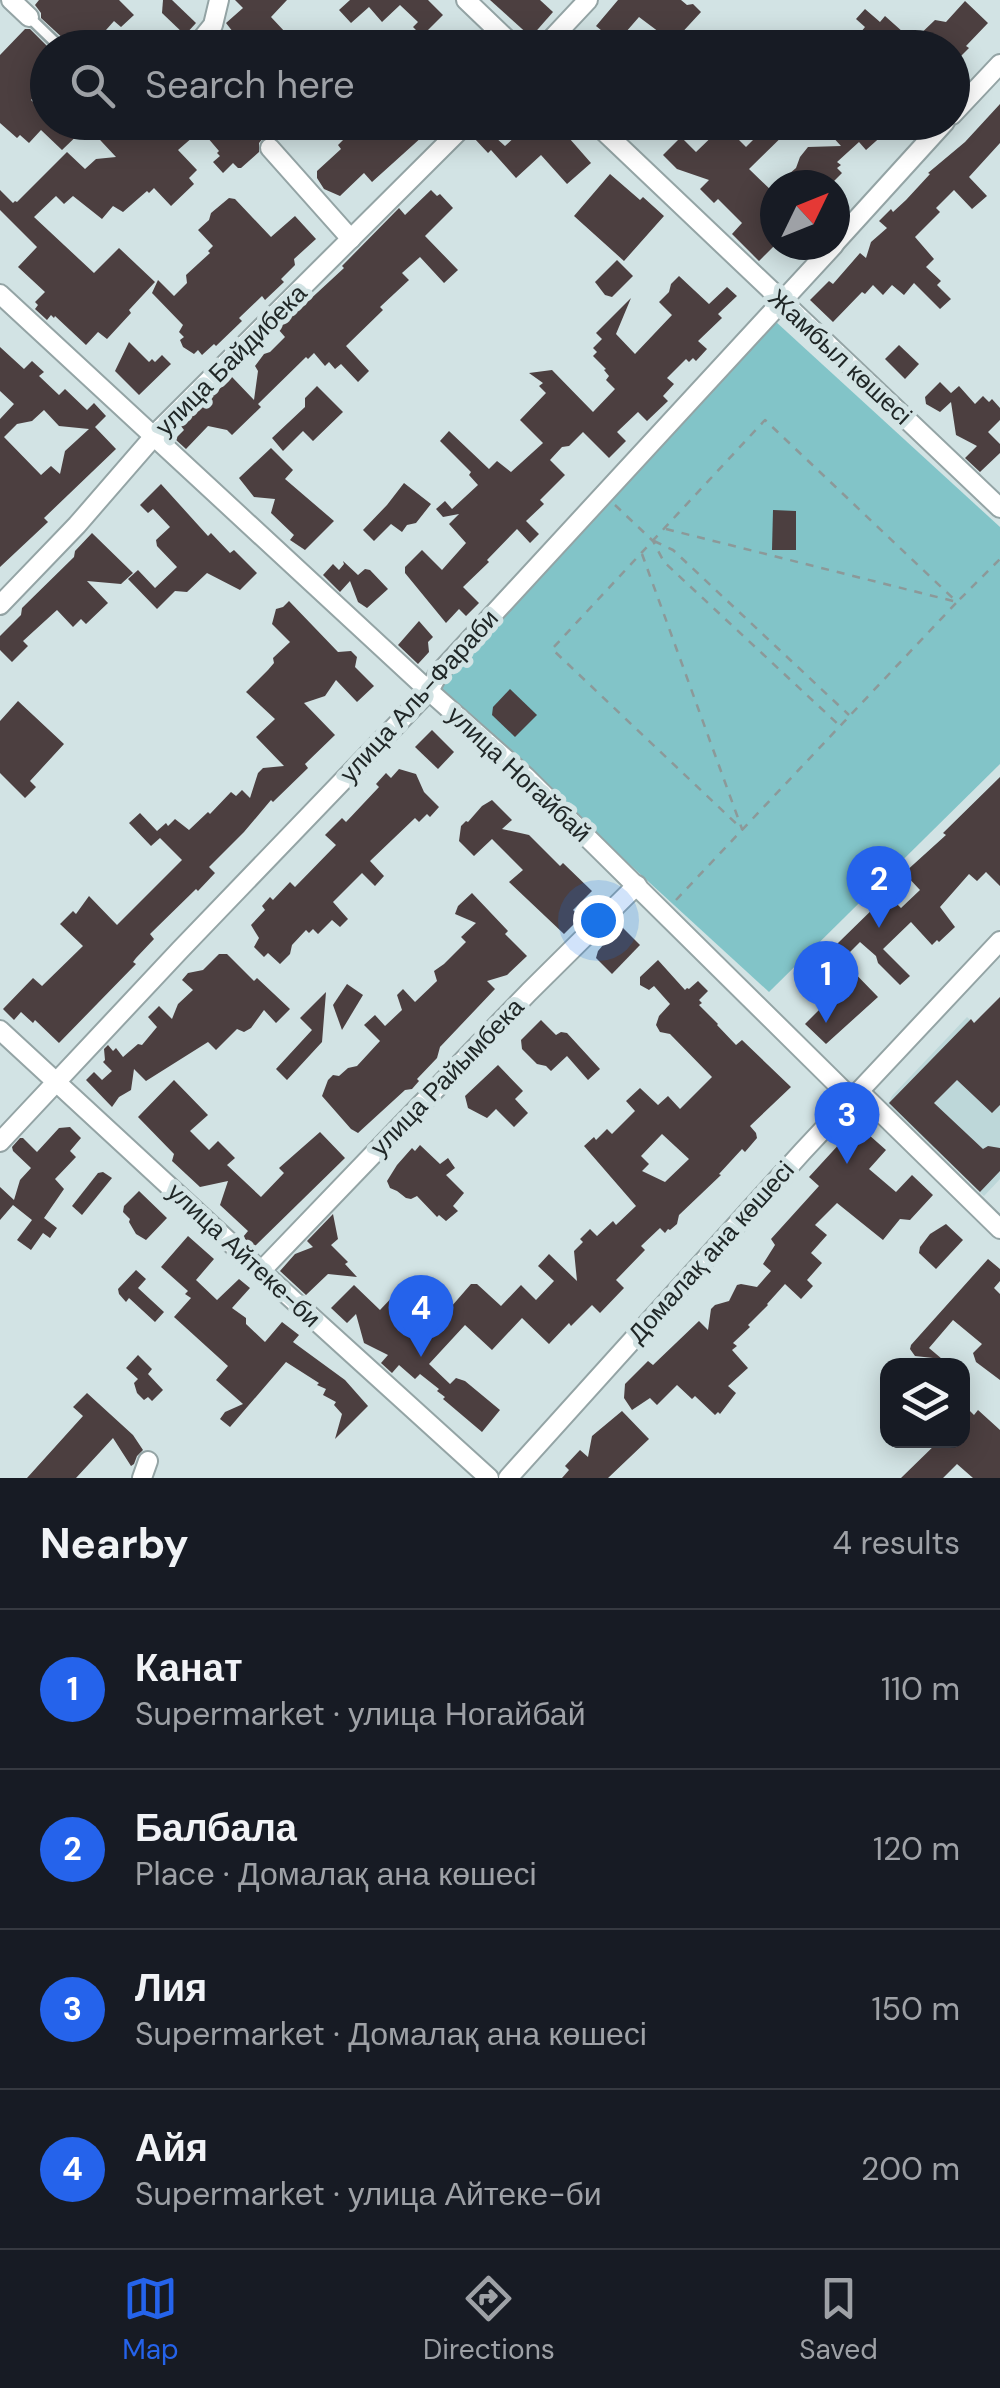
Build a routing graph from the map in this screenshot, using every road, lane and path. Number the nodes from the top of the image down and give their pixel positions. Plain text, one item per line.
1 (11, 0) edge
2 (219, 0) edge
3 (466, 0) edge
4 (588, 0) edge
5 (29, 17) joint
6 (42, 30) edge
7 (209, 30) edge
8 (497, 30) edge
9 (560, 30) edge
10 (1000, 64) edge
11 (970, 96) edge
12 (450, 140) edge
13 (613, 140) edge
14 (929, 140) edge
15 (270, 148) dead end
16 (850, 226) edge
17 (351, 239) junction
18 (820, 260) edge
19 (0, 294) edge
20 (782, 303) junction
21 (154, 438) junction
22 (603, 494) junction
23 (1000, 508) edge
24 (664, 528) junction
25 (653, 541) junction
26 (642, 552) junction
27 (1000, 559) edge
28 (957, 602) junction
29 (0, 605) edge
30 (429, 692) junction
31 (850, 716) junction
32 (840, 726) junction
33 (742, 830) junction
34 (637, 885) junction
35 (664, 912) junction
36 (1000, 940) edge
37 (0, 1030) edge
38 (56, 1082) junction
39 (857, 1096) junction
40 (0, 1142) edge
41 (1000, 1229) edge
42 (260, 1272) junction
43 (489, 1478) edge
44 (508, 1478) edge

1 - 5 street
2 - 7 street
3 - 8 street
4 - 9 street
5 - 6 lane
10 - 11 street
12 - 17 street, улица Байдибека
13 - 20 street, Жамбыл көшесі
14 - 16 street, улица Аль-Фараби
15 - 17 street
17 - 21 street, улица Байдибека
18 - 20 street, улица Аль-Фараби
19 - 21 street, улица Ногайбай
20 - 22 street, улица Аль-Фараби
20 - 23 street, Жамбыл көшесі
21 - 29 street, улица Байдибека
21 - 30 street, улица Ногайбай
22 - 25 path
22 - 30 street, улица Аль-Фараби
24 - 25 path
24 - 28 path
24 - 28 path
25 - 26 path
25 - 31 path
25 - 32 path
26 - 33 path
26 - 33 path
27 - 28 path
28 - 31 path
30 - 34 street, улица Ногайбай
30 - 38 street, улица Аль-Фараби
31 - 32 path
32 - 33 path
33 - 35 path
34 - 35 street, улица Ногайбай
34 - 42 street, улица Райымбека
35 - 39 street, улица Ногайбай
36 - 39 street, Домалақ ана көшесі
37 - 38 street, улица Айтеке-би
38 - 40 street, улица Аль-Фараби
38 - 42 street, улица Айтеке-би
39 - 41 street, улица Ногайбай
39 - 44 street, Домалақ ана көшесі
42 - 43 street, улица Айтеке-би

